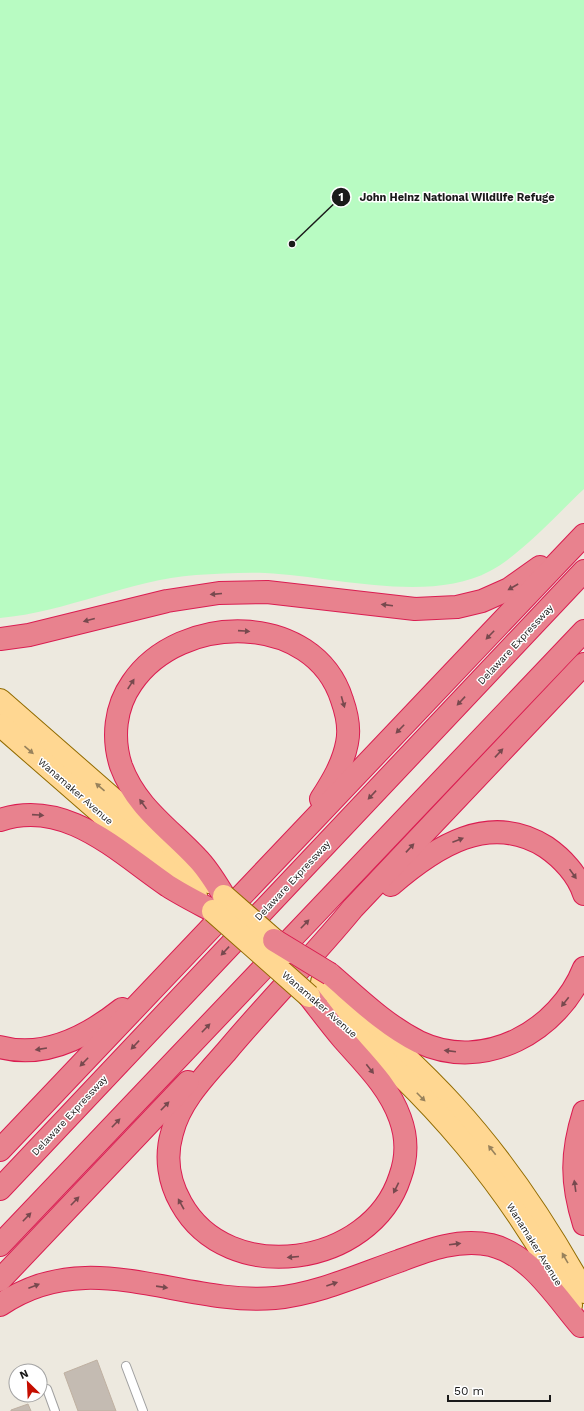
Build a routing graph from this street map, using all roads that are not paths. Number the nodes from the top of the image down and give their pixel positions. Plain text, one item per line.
1 (584, 524) edge
2 (584, 535) edge
3 (584, 571) edge
4 (584, 631) edge
5 (0, 638) edge
6 (584, 664) edge
7 (0, 700) edge
8 (0, 724) edge
9 (0, 820) edge
10 (265, 872) junction
11 (584, 894) edge
12 (219, 903) junction
13 (327, 939) junction
14 (274, 940) joint
15 (178, 962) junction
16 (584, 968) edge
17 (320, 984) junction
18 (252, 1020) junction
19 (0, 1047) edge
20 (584, 1112) edge
21 (0, 1150) edge
22 (0, 1189) edge
23 (584, 1224) edge
24 (0, 1245) edge
25 (0, 1280) edge
26 (584, 1292) edge
27 (0, 1305) edge
28 (583, 1329) edge
29 (126, 1366) dead end
30 (48, 1394) edge
31 (55, 1411) edge
32 (144, 1411) edge

1 -> 5 highway
2 -> 10 highway
3 -> 22 highway, Delaware Expressway
24 -> 4 highway
13 -> 6 highway
12 -> 7 main road, Wanamaker Avenue
8 -> 12 main road, Wanamaker Avenue
9 -> 12 highway
12 -> 10 highway
10 - 15 highway
13 -> 11 highway
12 - 14 main road, Wanamaker Avenue, bridge
12 - 17 main road, Wanamaker Avenue, bridge
13 - 18 highway
14 - 17 highway, bridge
15 -> 19 highway
15 -> 21 highway
16 -> 17 highway
17 -> 18 highway
26 -> 17 main road, Wanamaker Avenue
17 -> 28 main road, Wanamaker Avenue
25 -> 18 highway
23 -> 20 highway
27 -> 28 highway
29 - 32 lane
30 - 31 lane

